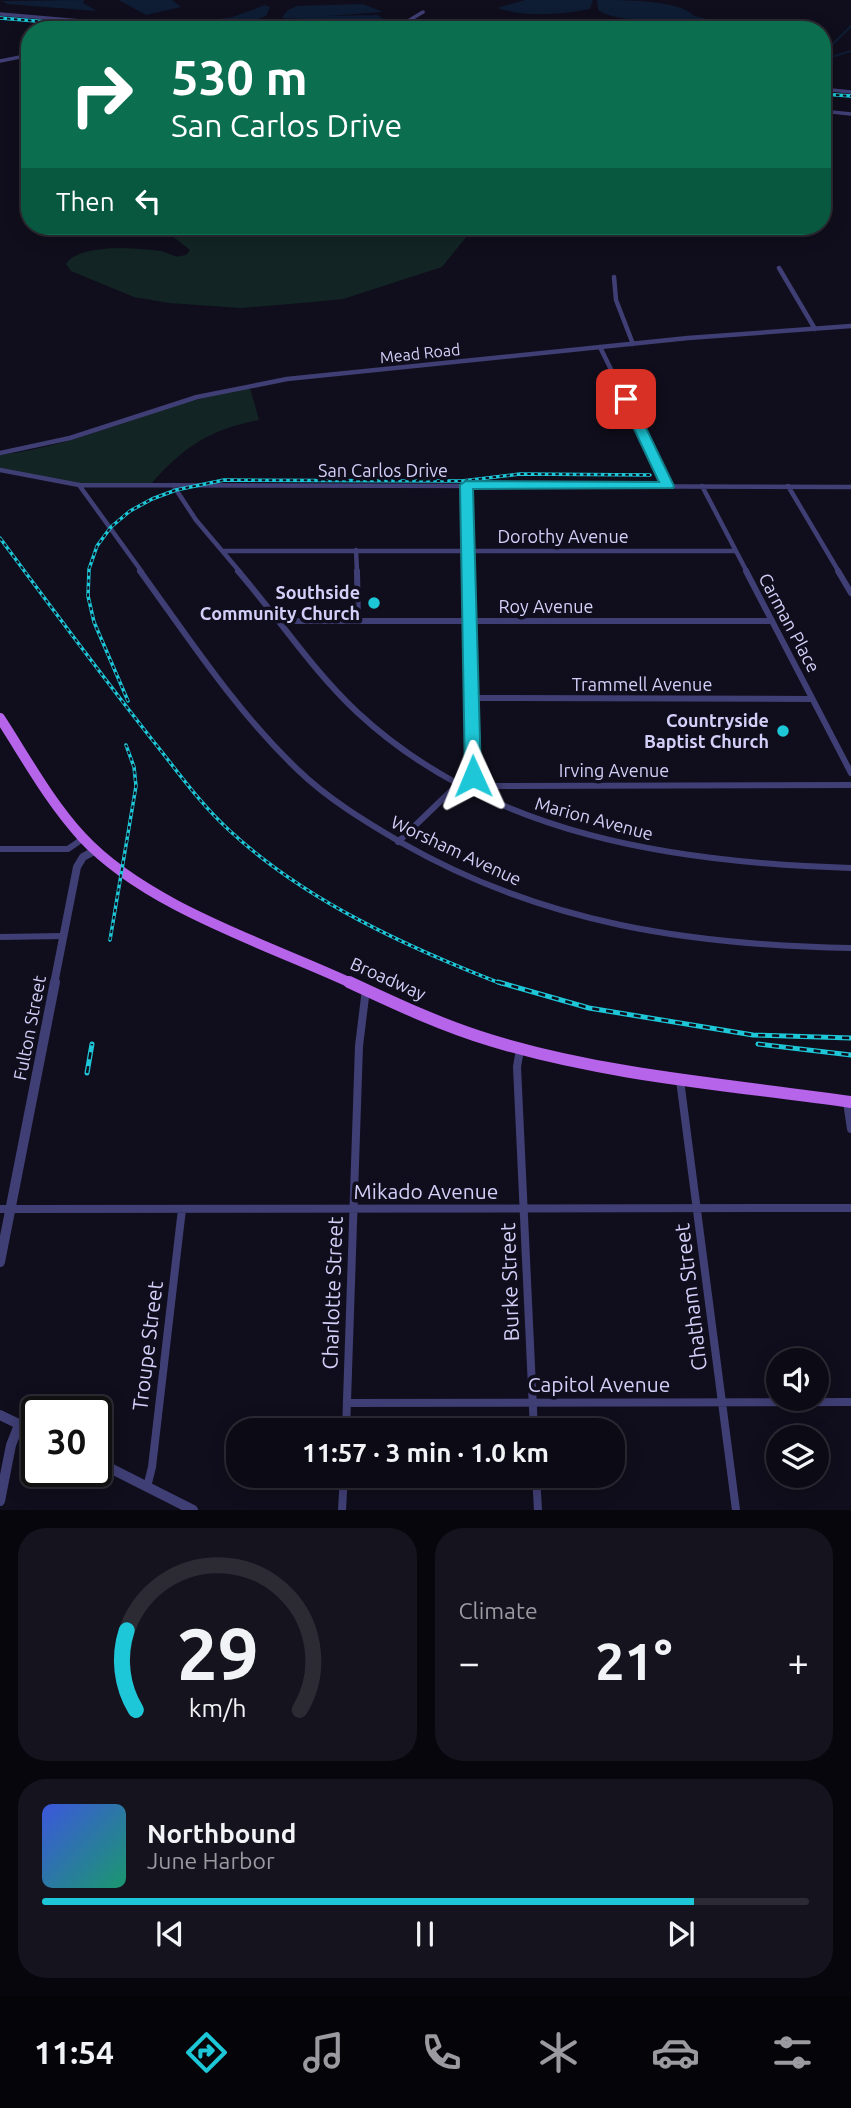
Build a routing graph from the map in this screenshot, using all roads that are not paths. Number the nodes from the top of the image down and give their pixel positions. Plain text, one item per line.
1 (423, 12) dead end
2 (0, 14) edge
3 (81, 21) edge
4 (408, 21) edge
5 (21, 57) edge
6 (0, 61) edge
7 (831, 90) edge
8 (851, 92) edge
9 (831, 112) edge
10 (851, 114) edge
11 (779, 268) dead end
12 (614, 277) dead end
13 (851, 326) edge
14 (815, 329) junction
15 (633, 344) junction
16 (600, 347) junction
17 (0, 453) edge
18 (0, 470) edge
19 (79, 485) junction
20 (173, 485) junction
21 (466, 485) junction
22 (668, 486) junction
23 (702, 486) junction
24 (788, 486) junction
25 (851, 487) edge
26 (356, 550) junction
27 (223, 551) junction
28 (468, 551) junction
29 (735, 551) junction
30 (851, 593) edge
31 (279, 621) junction
32 (358, 621) junction
33 (470, 621) junction
34 (772, 621) junction
35 (471, 698) junction
36 (812, 699) junction
37 (0, 718) edge
38 (851, 773) edge
39 (851, 785) edge
40 (465, 786) junction
41 (84, 838) junction
42 (398, 842) junction
43 (0, 849) edge
44 (96, 850) junction
45 (851, 868) edge
46 (0, 936) edge
47 (64, 936) junction
48 (851, 948) edge
49 (366, 989) junction
50 (520, 1049) junction
51 (680, 1080) junction
52 (849, 1102) edge
53 (851, 1129) edge
54 (851, 1208) edge
55 (5, 1209) edge
56 (182, 1209) junction
57 (353, 1209) junction
58 (524, 1209) junction
59 (698, 1209) junction
60 (0, 1262) edge
61 (722, 1402) junction
62 (851, 1402) edge
63 (347, 1403) junction
64 (533, 1403) junction
65 (0, 1415) edge
66 (346, 1418) edge
67 (534, 1418) edge
68 (19, 1424) joint
69 (112, 1469) edge
70 (147, 1487) junction
71 (343, 1488) edge
72 (537, 1488) edge
73 (0, 1501) edge
74 (193, 1510) edge
75 (342, 1510) edge
76 (538, 1510) edge
77 (736, 1510) edge

1 - 4 street
2 - 3 street
5 - 6 street
7 - 8 street
9 - 10 street
11 - 14 street
12 - 15 street
13 - 14 street, Mead Road
14 - 15 street, Mead Road
15 - 16 street, Mead Road
16 - 17 street, Mead Road
16 - 22 street
18 - 19 street, San Carlos Drive
19 - 20 street, San Carlos Drive
19 - 42 street, Worsham Avenue
20 - 21 street, San Carlos Drive
20 - 27 street, Marion Avenue
21 - 22 street, San Carlos Drive
21 - 28 street
22 - 23 street, San Carlos Drive
23 - 24 street, San Carlos Drive
23 - 29 street, Carman Place
24 - 25 street, San Carlos Drive
24 - 30 street
26 - 27 street, Dorothy Avenue
26 - 28 street, Dorothy Avenue
26 - 32 street
27 - 31 street, Marion Avenue
28 - 29 street, Dorothy Avenue
28 - 33 street
29 - 34 street, Carman Place
31 - 32 street, Roy Avenue
31 - 40 street, Marion Avenue
32 - 33 street, Roy Avenue
33 - 34 street, Roy Avenue
33 - 35 street
34 - 36 street, Carman Place
35 - 36 street, Trammell Avenue
35 - 40 street
36 - 38 street, Carman Place
37 - 41 main road, Broadway
39 - 40 street, Irving Avenue
40 - 42 street
40 - 45 street, Marion Avenue
41 - 43 street
41 - 44 main road, Broadway
42 - 48 street, Worsham Avenue
44 - 47 street, Fulton Street
44 - 49 main road, Broadway
46 - 47 street
47 - 55 street, Fulton Street
49 - 50 main road, Broadway
49 - 57 street, Charlotte Street
50 - 51 main road, Broadway
50 - 58 street, Burke Street
51 - 52 main road, Broadway
51 - 59 street, Chatham Street
52 - 53 street
54 - 59 street, Mikado Avenue
55 - 56 street, Mikado Avenue
55 - 60 street, Fulton Street
56 - 57 street, Mikado Avenue
56 - 70 street, Troupe Street
57 - 58 street, Mikado Avenue
57 - 63 street, Charlotte Street
58 - 59 street, Mikado Avenue
58 - 64 street, Burke Street
59 - 61 street, Chatham Street
61 - 62 street, Capitol Avenue
61 - 64 street, Capitol Avenue
61 - 77 street, Chatham Street
63 - 64 street, Capitol Avenue
63 - 66 street, Charlotte Street
64 - 67 street, Burke Street
65 - 68 street
68 - 73 street
69 - 70 street
70 - 74 street
71 - 75 street
72 - 76 street

